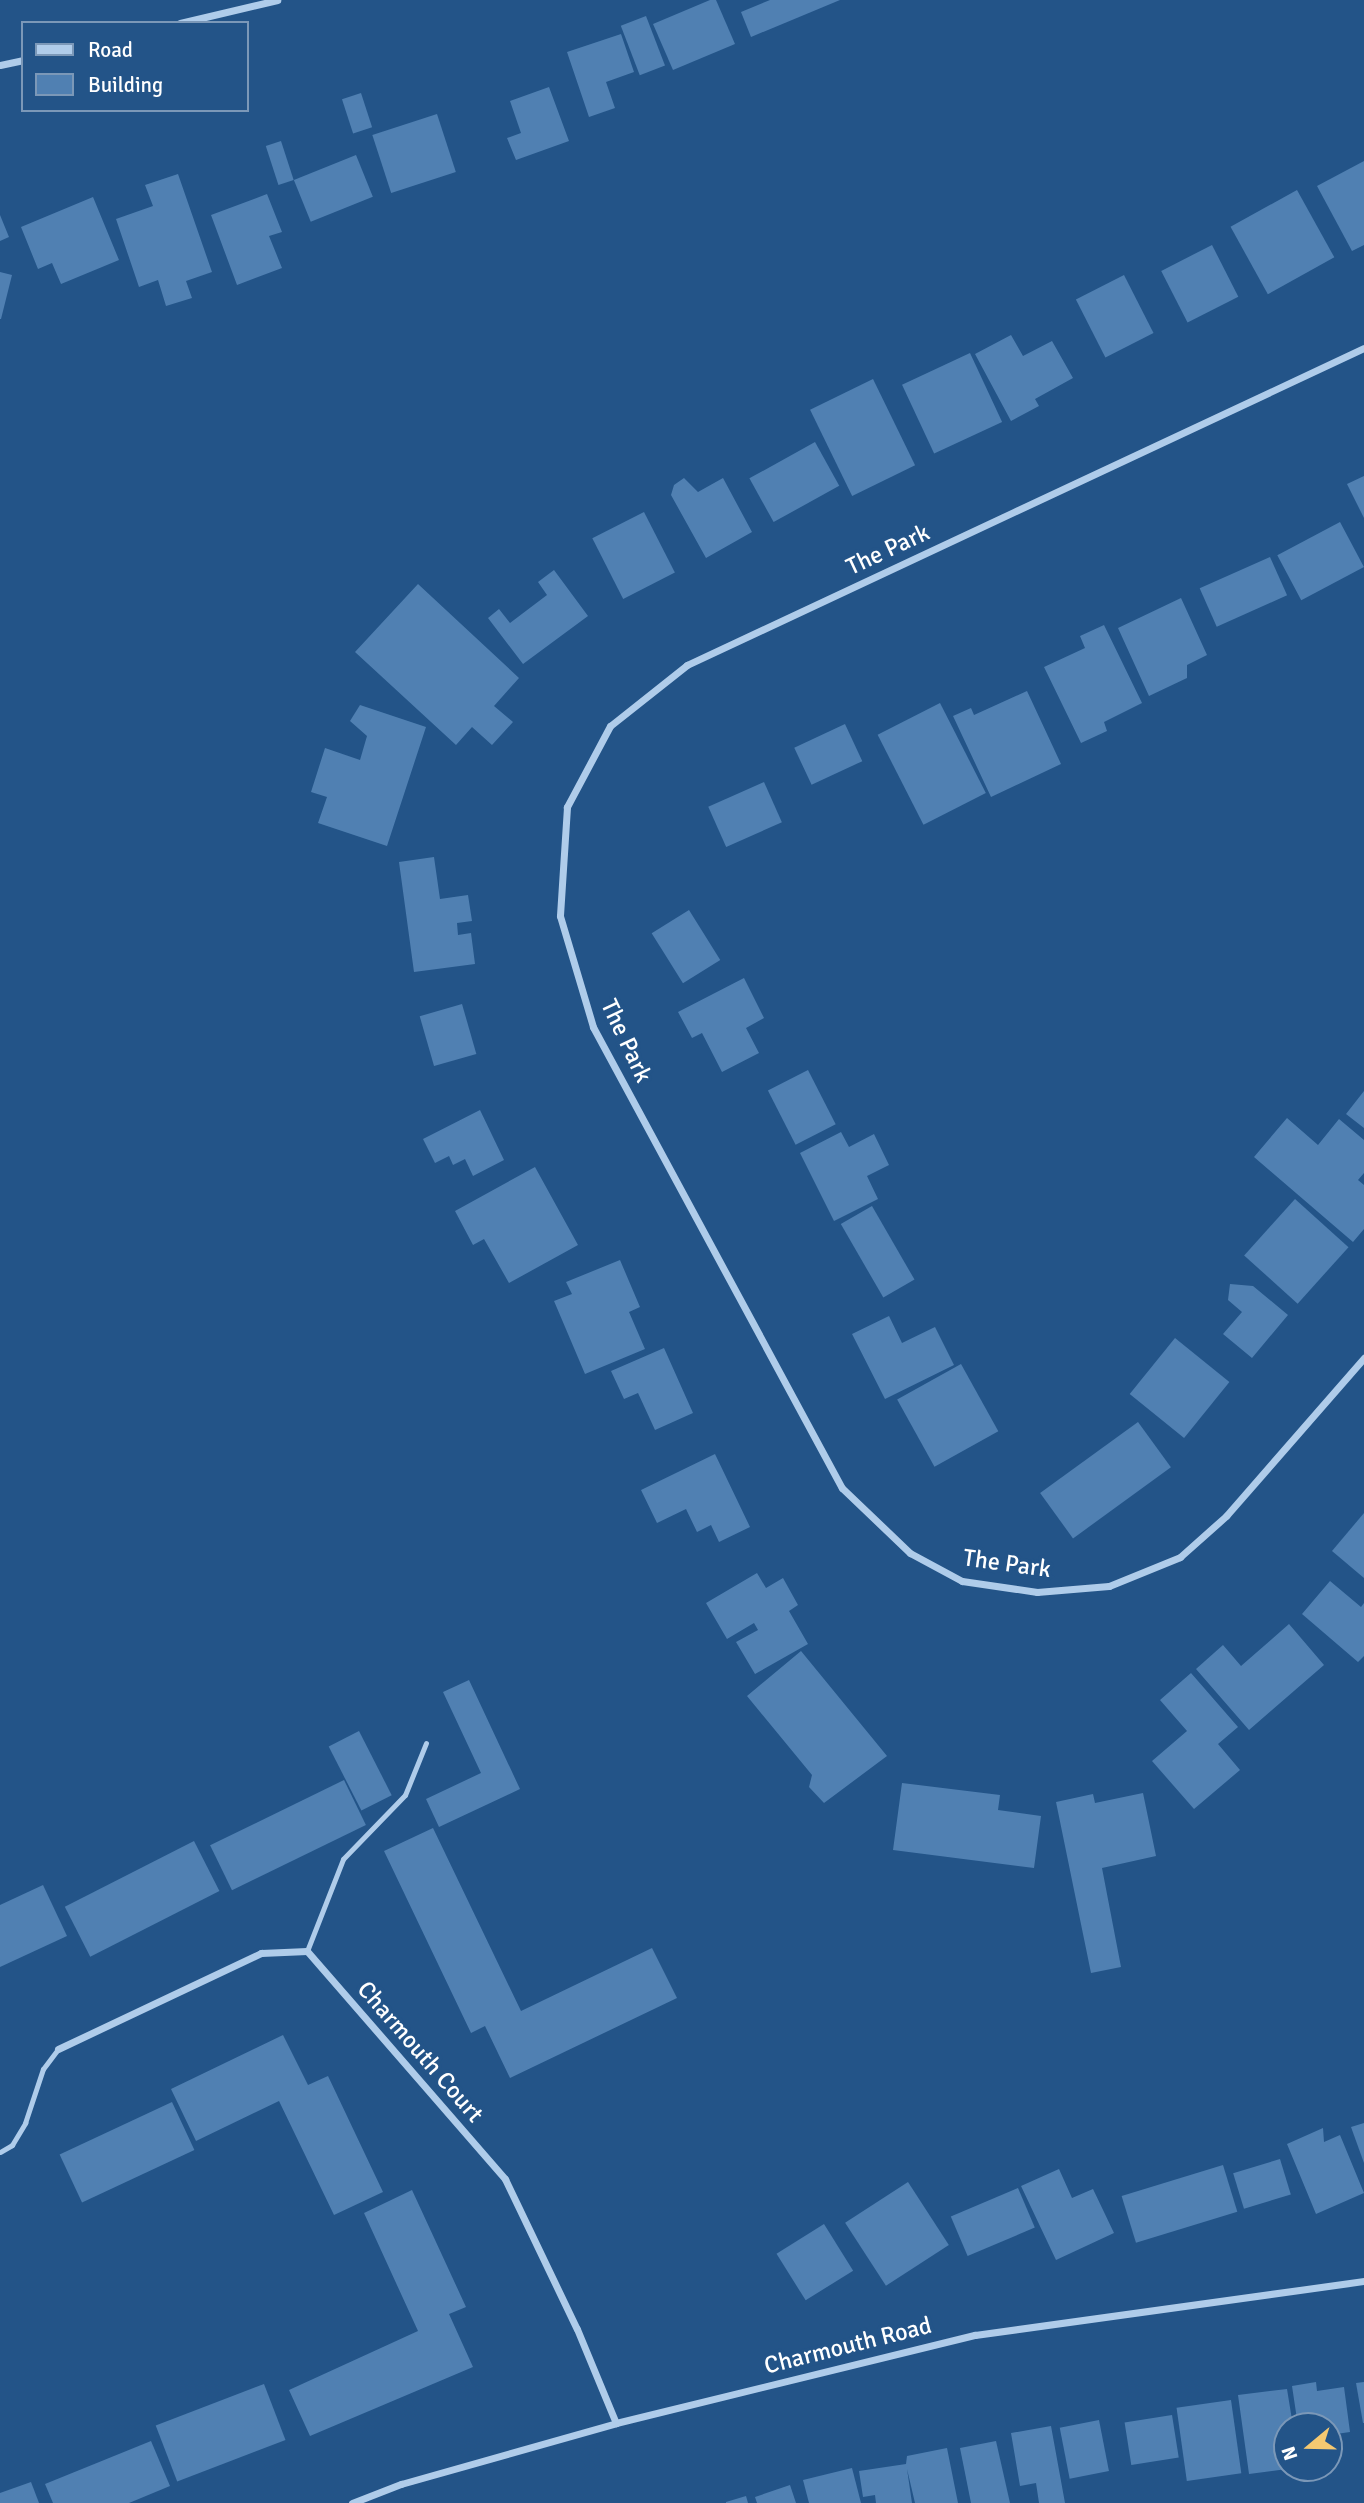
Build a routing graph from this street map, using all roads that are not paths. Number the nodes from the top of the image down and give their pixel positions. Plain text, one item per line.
1 (277, 0) edge
2 (188, 21) edge
3 (21, 60) edge
4 (0, 65) edge
5 (1364, 348) edge
6 (1364, 1358) edge
7 (426, 1742) dead end
8 (307, 1951) junction
9 (58, 2049) joint
10 (0, 2152) edge
11 (1364, 2281) edge
12 (616, 2423) junction
13 (352, 2503) edge

1 - 2 street
3 - 4 street
5 - 6 street, The Park
7 - 8 lane
8 - 9 street
8 - 12 street, Charmouth Court
9 - 10 lane
11 - 12 street, Charmouth Road
12 - 13 street, Charmouth Road

